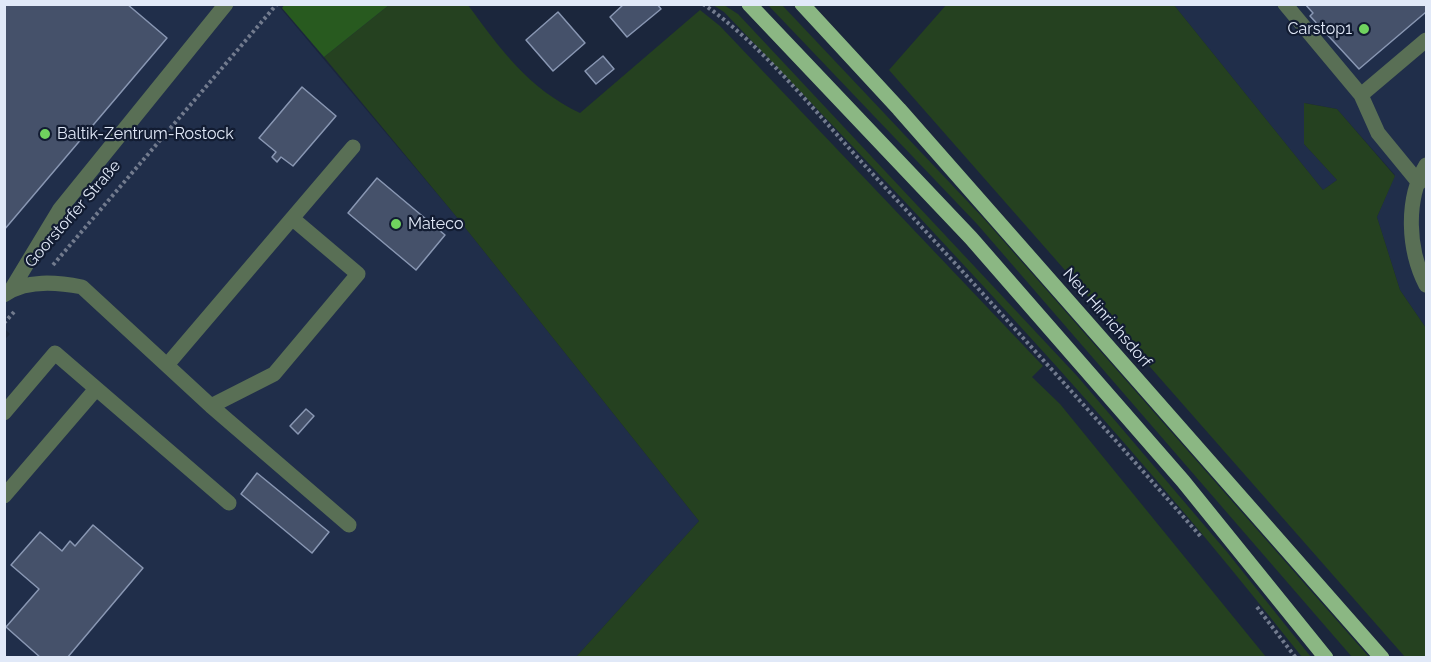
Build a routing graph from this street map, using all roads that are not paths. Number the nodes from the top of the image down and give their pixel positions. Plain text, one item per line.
1 (225, 4) edge
2 (749, 4) edge
3 (802, 4) edge
4 (1285, 4) edge
5 (1426, 40) edge
6 (1361, 94) junction
7 (353, 147) dead end
8 (1426, 165) edge
9 (1419, 183) junction
10 (293, 219) junction
11 (1426, 285) edge
12 (8, 293) edge
13 (167, 366) junction
14 (96, 388) junction
15 (211, 406) junction
16 (4, 413) edge
17 (4, 496) edge
18 (229, 503) dead end
19 (350, 525) dead end
20 (1326, 657) edge
21 (1382, 657) edge

1 - 12 street
2 - 20 main road
3 - 21 main road, Neu Hinrichsdorf
4 - 6 street
5 - 6 street
6 - 9 street
7 - 10 street
8 - 9 street
9 - 11 street
10 - 13 street
10 - 15 street
12 - 13 street, Goorstorfer Straße
13 - 15 street
14 - 16 street
14 - 17 street
14 - 18 street
15 - 19 street

